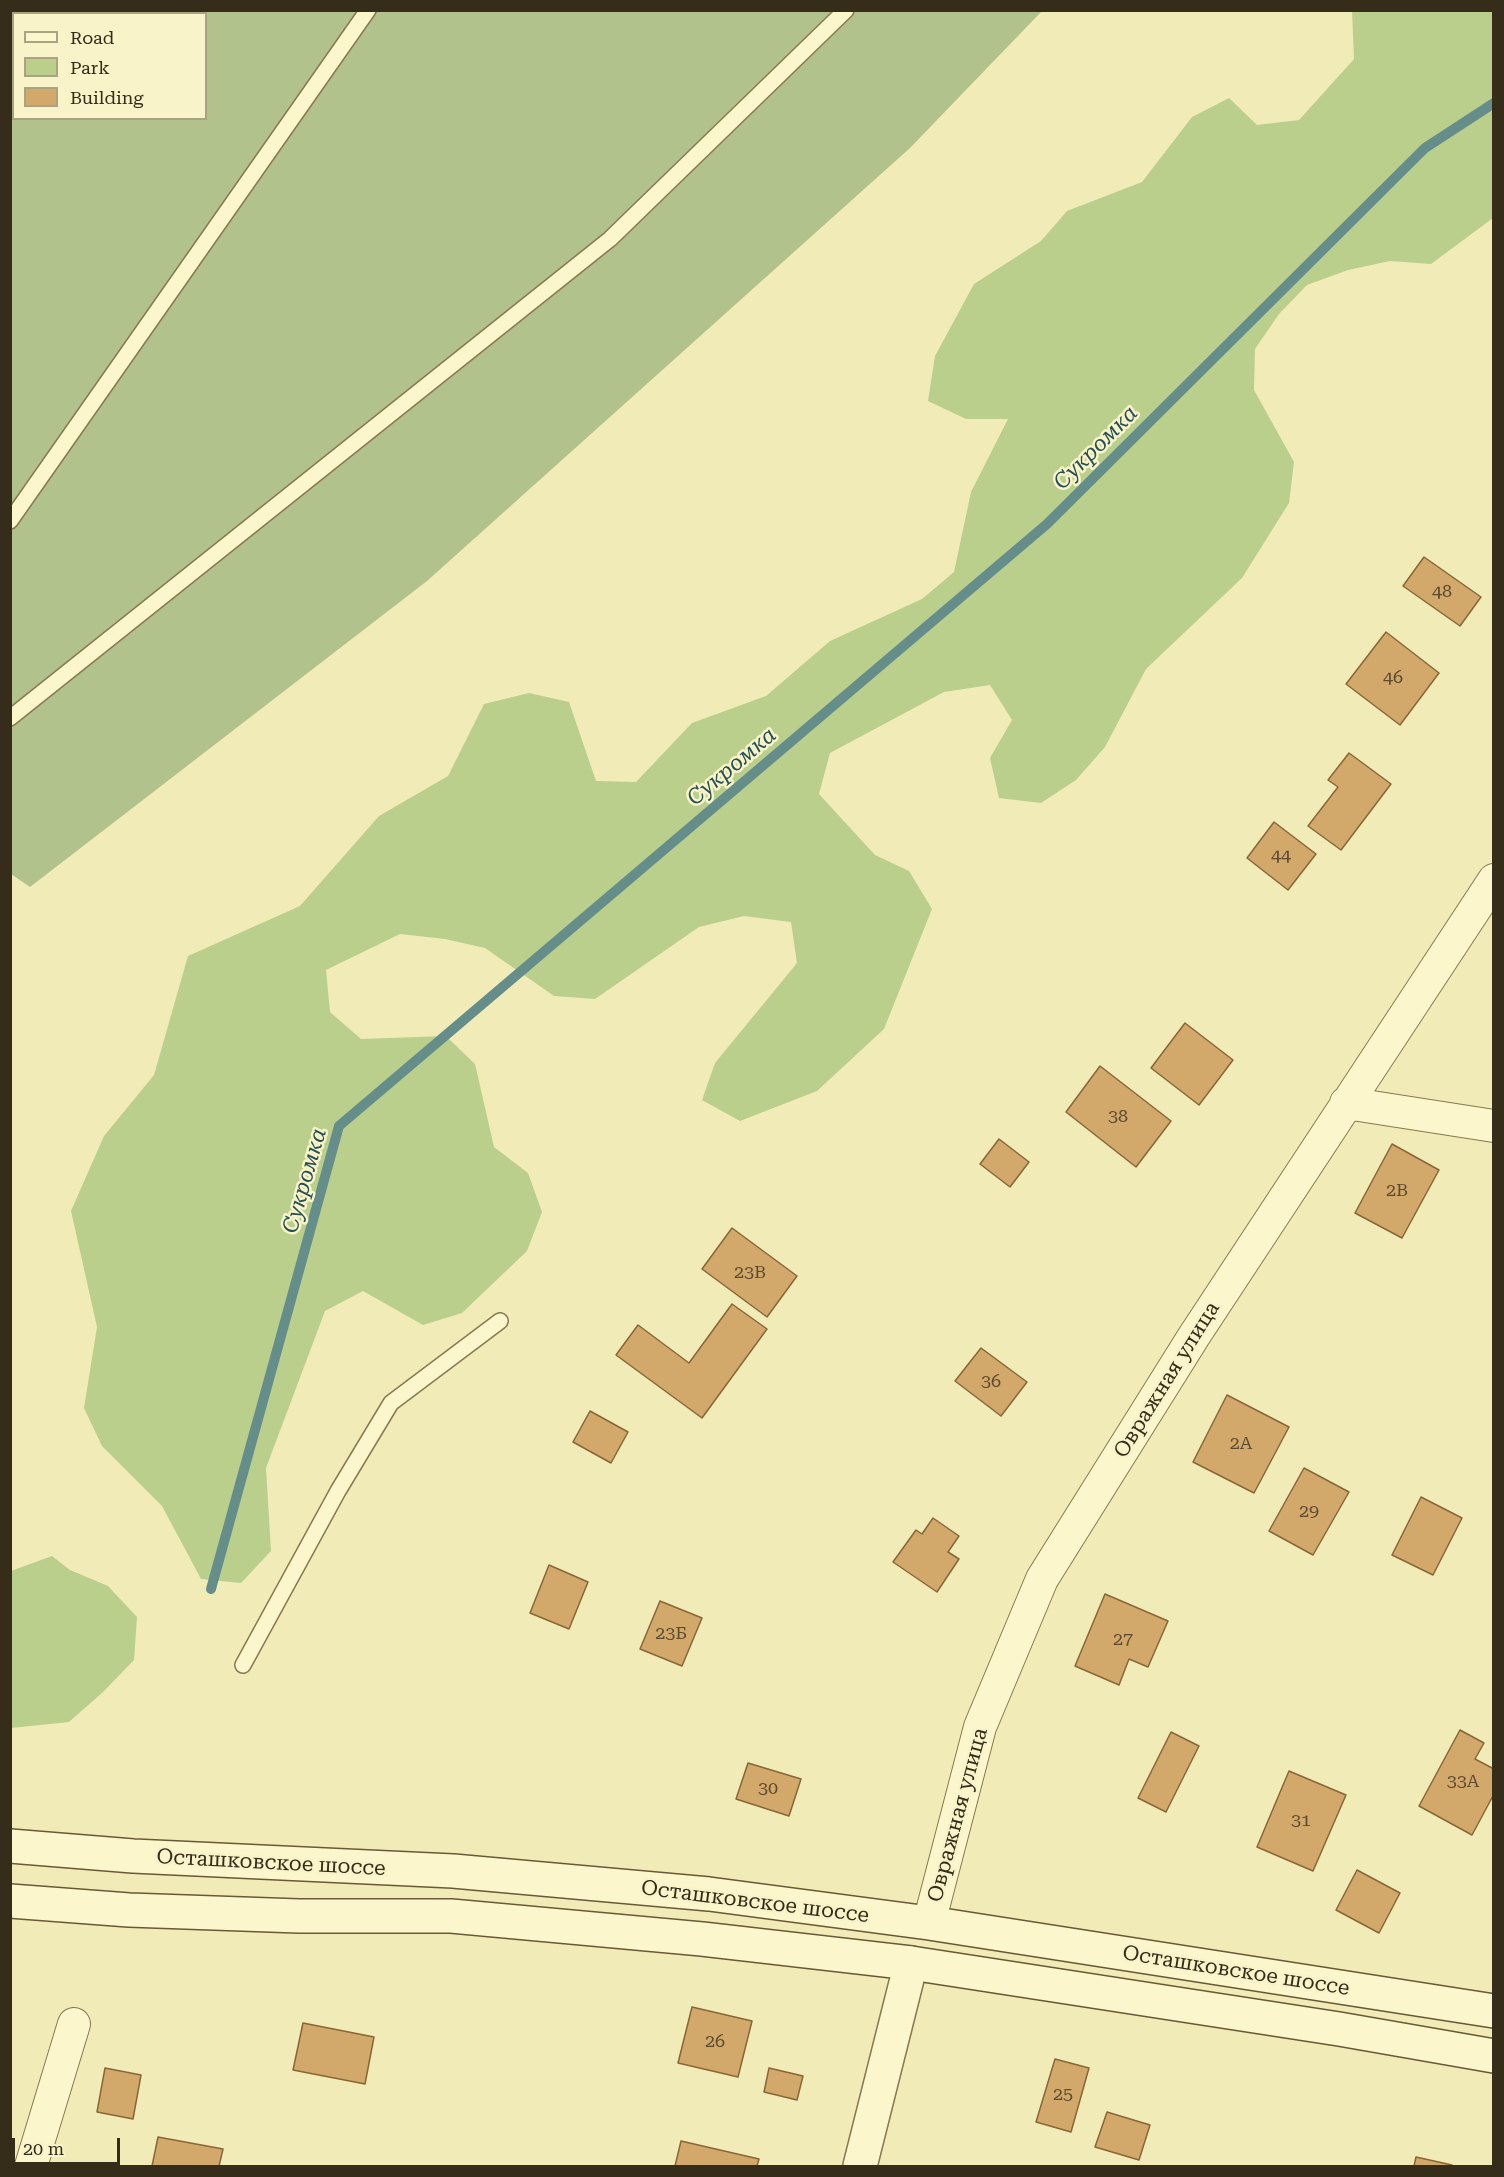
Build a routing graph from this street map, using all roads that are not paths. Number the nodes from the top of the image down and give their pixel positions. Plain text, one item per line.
1 (368, 10) edge
2 (846, 10) edge
3 (10, 521) edge
4 (10, 718) edge
5 (1494, 880) edge
6 (1346, 1103) junction
7 (1494, 1126) edge
8 (500, 1321) dead end
9 (243, 1665) dead end
10 (10, 1846) edge
11 (10, 1901) edge
12 (929, 1923) junction
13 (911, 1964) junction
14 (1494, 2011) edge
15 (74, 2024) dead end
16 (1494, 2056) edge
17 (31, 2166) edge
18 (860, 2166) edge

1 - 3 lane
2 - 4 lane
5 - 6 street, Овражная улица
6 - 7 street
6 - 12 street, Овражная улица
8 - 9 lane
10 - 12 main road, Осташковское шоссе
11 - 13 main road, Осташковское шоссе
12 - 14 main road, Осташковское шоссе
13 - 16 main road, Осташковское шоссе
13 - 18 main road
15 - 17 street

